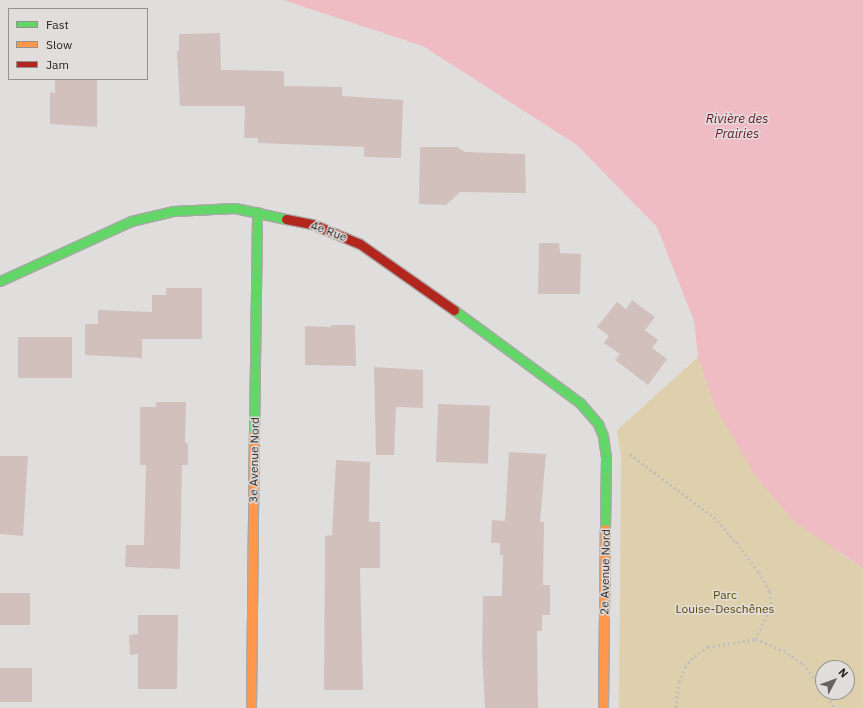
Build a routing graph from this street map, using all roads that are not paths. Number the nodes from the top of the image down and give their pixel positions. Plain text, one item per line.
1 (257, 212) junction
2 (0, 281) edge
3 (603, 436) joint
4 (251, 708) edge
5 (603, 708) edge

1 - 2 street, 4e Rue
1 - 3 street, 4e Rue
1 - 4 street, 3e Avenue Nord
3 - 5 street, 2e Avenue Nord

